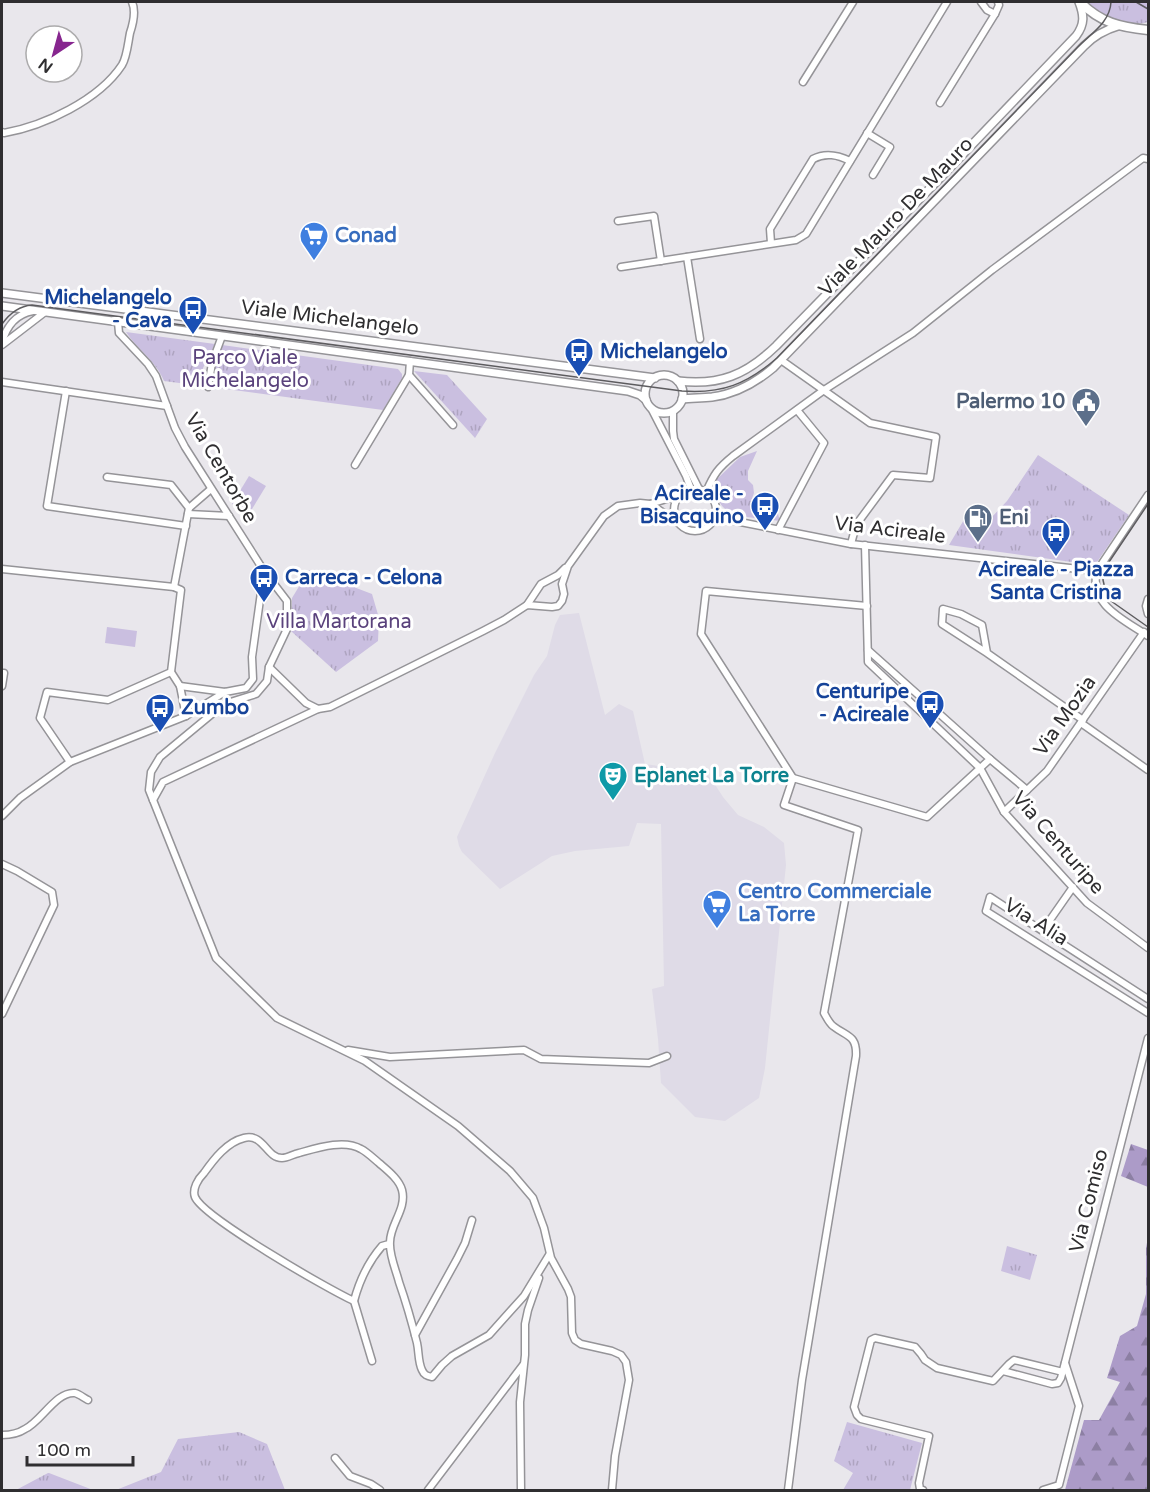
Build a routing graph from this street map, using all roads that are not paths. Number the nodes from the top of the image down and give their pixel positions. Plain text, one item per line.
1 (132, 2) edge
2 (853, 2) edge
3 (947, 2) edge
4 (981, 2) edge
5 (998, 2) edge
6 (1079, 2) edge
7 (995, 14) junction
8 (1118, 26) junction
9 (1148, 29) edge
10 (803, 82) dead end
11 (940, 103) dead end
12 (2, 132) edge
13 (867, 133) junction
14 (1149, 159) edge
15 (850, 162) junction
16 (873, 175) dead end
17 (618, 221) dead end
18 (771, 243) junction
19 (687, 256) junction
20 (661, 261) junction
21 (621, 267) dead end
22 (2, 292) edge
23 (2, 306) edge
24 (36, 311) junction
25 (45, 312) junction
26 (118, 322) junction
27 (222, 336) junction
28 (700, 339) dead end
29 (2, 344) edge
30 (781, 360) junction
31 (410, 361) junction
32 (409, 375) junction
33 (655, 378) junction
34 (678, 381) junction
35 (2, 382) edge
36 (208, 387) dead end
37 (824, 390) junction
38 (66, 391) junction
39 (682, 399) junction
40 (646, 400) junction
41 (167, 406) junction
42 (651, 408) junction
43 (797, 410) junction
44 (673, 411) junction
45 (453, 425) dead end
46 (355, 465) dead end
47 (107, 477) dead end
48 (212, 489) junction
49 (695, 489) junction
50 (706, 492) junction
51 (681, 495) junction
52 (1149, 495) edge
53 (650, 504) junction
54 (189, 511) junction
55 (229, 516) junction
56 (715, 517) junction
57 (679, 523) junction
58 (186, 526) junction
59 (778, 530) junction
60 (851, 544) junction
61 (865, 545) junction
62 (568, 566) junction
63 (2, 569) edge
64 (264, 571) junction
65 (1097, 571) junction
66 (547, 581) junction
67 (174, 587) junction
68 (537, 589) junction
69 (564, 594) junction
70 (1149, 599) edge
71 (526, 605) junction
72 (546, 606) junction
73 (867, 606) junction
74 (1149, 614) edge
75 (1146, 634) edge
76 (868, 650) junction
77 (987, 653) junction
78 (269, 667) junction
79 (171, 672) junction
80 (2, 673) edge
81 (2, 686) edge
82 (180, 686) junction
83 (225, 692) junction
84 (318, 709) junction
85 (186, 716) junction
86 (1082, 722) junction
87 (990, 759) junction
88 (70, 762) junction
89 (980, 768) junction
90 (1149, 770) edge
91 (793, 778) junction
92 (1027, 790) junction
93 (153, 800) junction
94 (1004, 812) junction
95 (2, 816) edge
96 (2, 864) edge
97 (1072, 887) junction
98 (1043, 930) junction
99 (1149, 948) edge
100 (1149, 999) edge
101 (1149, 1012) edge
102 (2, 1014) edge
103 (1149, 1038) edge
104 (339, 1048) junction
105 (667, 1056) dead end
106 (472, 1220) dead end
107 (389, 1244) junction
108 (550, 1254) junction
109 (543, 1266) junction
110 (354, 1301) junction
111 (415, 1336) junction
112 (372, 1361) dead end
113 (1065, 1362) junction
114 (524, 1365) junction
115 (1003, 1371) junction
116 (1063, 1372) junction
117 (88, 1400) dead end
118 (2, 1434) edge
119 (335, 1458) dead end
120 (380, 1491) edge
121 (428, 1491) edge
122 (521, 1491) edge
123 (612, 1491) edge
124 (788, 1491) edge
125 (922, 1491) edge
126 (1043, 1491) edge

1 - 12 street
2 - 10 street
3 - 13 street
4 - 7 street
5 - 7 street
6 - 8 main road
6 - 34 street, Viale Mauro De Mauro
7 - 11 street
8 - 9 main road
8 - 30 street, Viale Mauro De Mauro
13 - 15 street
13 - 16 street
14 - 37 street
15 - 18 street
15 - 18 street
17 - 20 street
18 - 19 street
19 - 20 street
19 - 28 street
20 - 21 street
22 - 33 street, Viale Michelangelo
23 - 24 street, Viale Michelangelo
24 - 25 street, Viale Michelangelo
24 - 29 street
25 - 26 street, Viale Michelangelo
25 - 29 street
26 - 27 street, Viale Michelangelo
26 - 41 street, Via Centorbe
27 - 31 street, Viale Michelangelo
27 - 36 street
30 - 37 street
30 - 39 street, Viale Mauro De Mauro
31 - 32 street
31 - 40 street, Viale Michelangelo
32 - 45 street
32 - 46 street
33 - 34 street
33 - 40 street
34 - 39 street
35 - 38 street
37 - 43 street
37 - 60 street
38 - 41 street
38 - 58 street
39 - 44 street
40 - 42 street
41 - 48 street, Via Centorbe
42 - 44 street
42 - 49 street
43 - 50 street
43 - 59 street
44 - 49 street
47 - 54 street
48 - 54 street
48 - 55 street, Via Centorbe
49 - 50 street
49 - 51 street
50 - 56 street
51 - 53 street
51 - 57 street
52 - 65 street
53 - 57 street
53 - 62 street
54 - 55 street
54 - 58 street
55 - 64 street, Via Centorbe
56 - 57 street
56 - 59 street, Via Acireale
58 - 67 street
59 - 60 street, Via Acireale
60 - 61 street, Via Acireale
61 - 65 street, Via Acireale
61 - 73 street
62 - 66 street
62 - 69 street
63 - 67 street
64 - 78 street, Via Centorbe
64 - 83 street
65 - 75 street
66 - 68 street
66 - 69 street
67 - 79 street
68 - 71 street
68 - 72 street
69 - 72 street
70 - 74 street
71 - 72 street
71 - 84 street
73 - 76 street
73 - 91 street
75 - 86 street, Via Mozia
76 - 87 street
76 - 89 street, Via Centuripe
77 - 77 street
77 - 86 street
78 - 84 street
78 - 93 street, Via Centorbe
79 - 82 street
79 - 88 street
80 - 81 street
82 - 83 street
82 - 85 street
83 - 85 street
84 - 93 street
85 - 88 street
86 - 90 street
86 - 92 street, Via Mozia
87 - 89 street
87 - 92 street
88 - 95 street
89 - 91 street
89 - 94 street, Via Centuripe
91 - 124 street
92 - 94 street, Via Mozia
93 - 104 street
94 - 97 street, Via Centuripe
96 - 102 street
97 - 98 street
97 - 99 street, Via Centuripe
98 - 100 street, Via Alia
98 - 101 street, Via Alia
103 - 113 street, Via Comiso
104 - 105 street
104 - 108 street
106 - 111 street
107 - 110 street
107 - 110 street
107 - 111 street
108 - 109 street
108 - 123 street
109 - 111 street
109 - 114 street
110 - 112 street
113 - 116 street, Via Comiso
113 - 126 street
114 - 121 street
114 - 122 street
115 - 116 street
115 - 116 street
115 - 125 street
117 - 118 street
119 - 120 street

